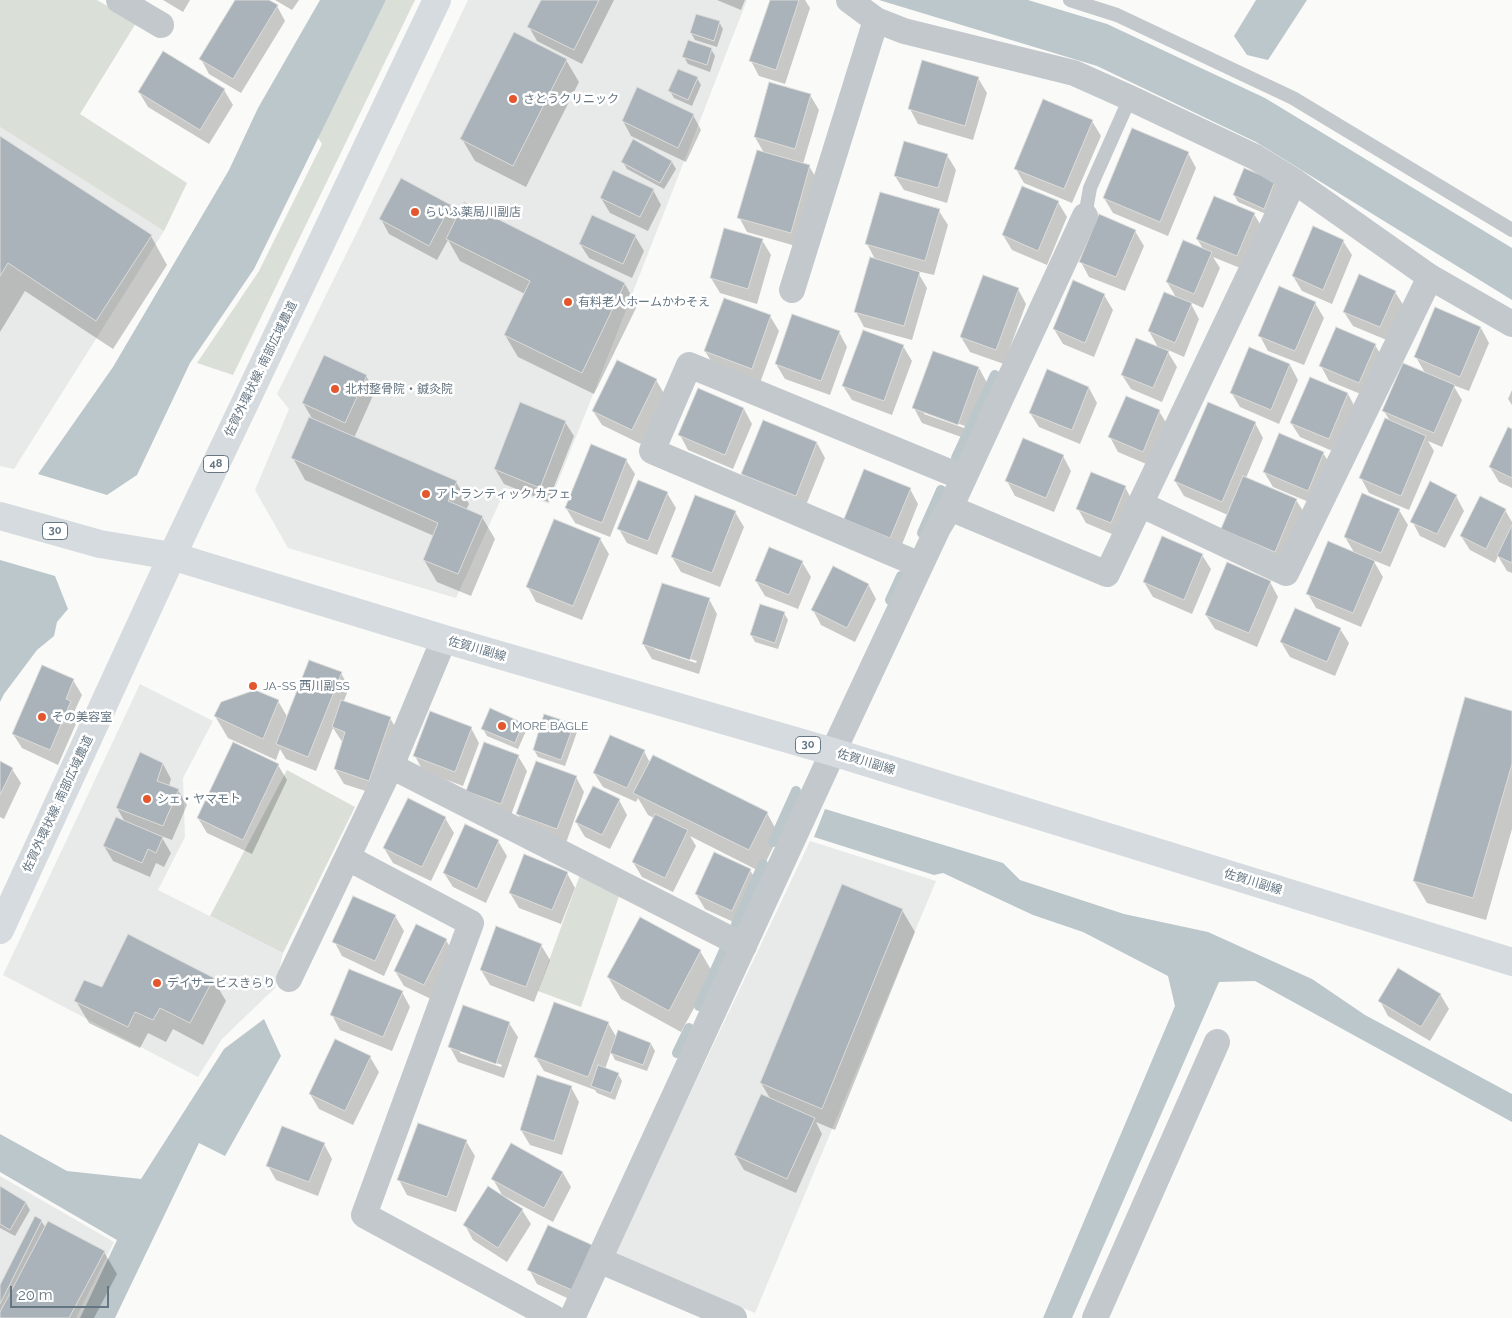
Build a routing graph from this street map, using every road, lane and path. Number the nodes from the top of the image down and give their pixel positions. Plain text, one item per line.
1 (119, 0) edge
2 (437, 0) edge
3 (849, 0) edge
4 (1070, 0) edge
5 (876, 20) junction
6 (162, 25) dead end
7 (1130, 98) junction
8 (1294, 181) junction
9 (1085, 216) joint
10 (1512, 230) edge
11 (1430, 276) junction
12 (792, 290) dead end
13 (1512, 324) edge
14 (964, 478) junction
15 (1140, 504) junction
16 (950, 508) junction
17 (5, 517) edge
18 (172, 556) junction
19 (920, 566) junction
20 (444, 639) junction
21 (833, 752) junction
22 (391, 766) junction
23 (348, 858) junction
24 (0, 930) edge
25 (744, 946) junction
26 (1512, 962) edge
27 (289, 979) dead end
28 (1218, 1042) dead end
29 (599, 1260) junction
30 (554, 1318) edge
31 (572, 1318) edge
32 (734, 1318) edge
33 (1095, 1318) edge

1 - 6 street
2 - 18 main road, 佐賀外環状線; 南部広域農道 / 48
3 - 5 street
4 - 10 lane
5 - 7 street
5 - 12 street
7 - 8 street
7 - 9 lane
8 - 11 street
8 - 15 street
9 - 14 street
11 - 13 street
11 - 15 street
14 - 16 street
14 - 19 street
15 - 16 street
16 - 19 street
17 - 18 main road, 佐賀川副線 / 30
18 - 20 main road, 佐賀川副線 / 30
18 - 24 main road, 佐賀外環状線; 南部広域農道 / 48
19 - 21 street
20 - 21 main road, 佐賀川副線 / 30
20 - 22 street
21 - 25 street
21 - 26 main road, 佐賀川副線 / 30
22 - 23 street
22 - 25 street
23 - 27 street
23 - 30 street
25 - 29 street
28 - 33 street
29 - 31 street
29 - 32 street

